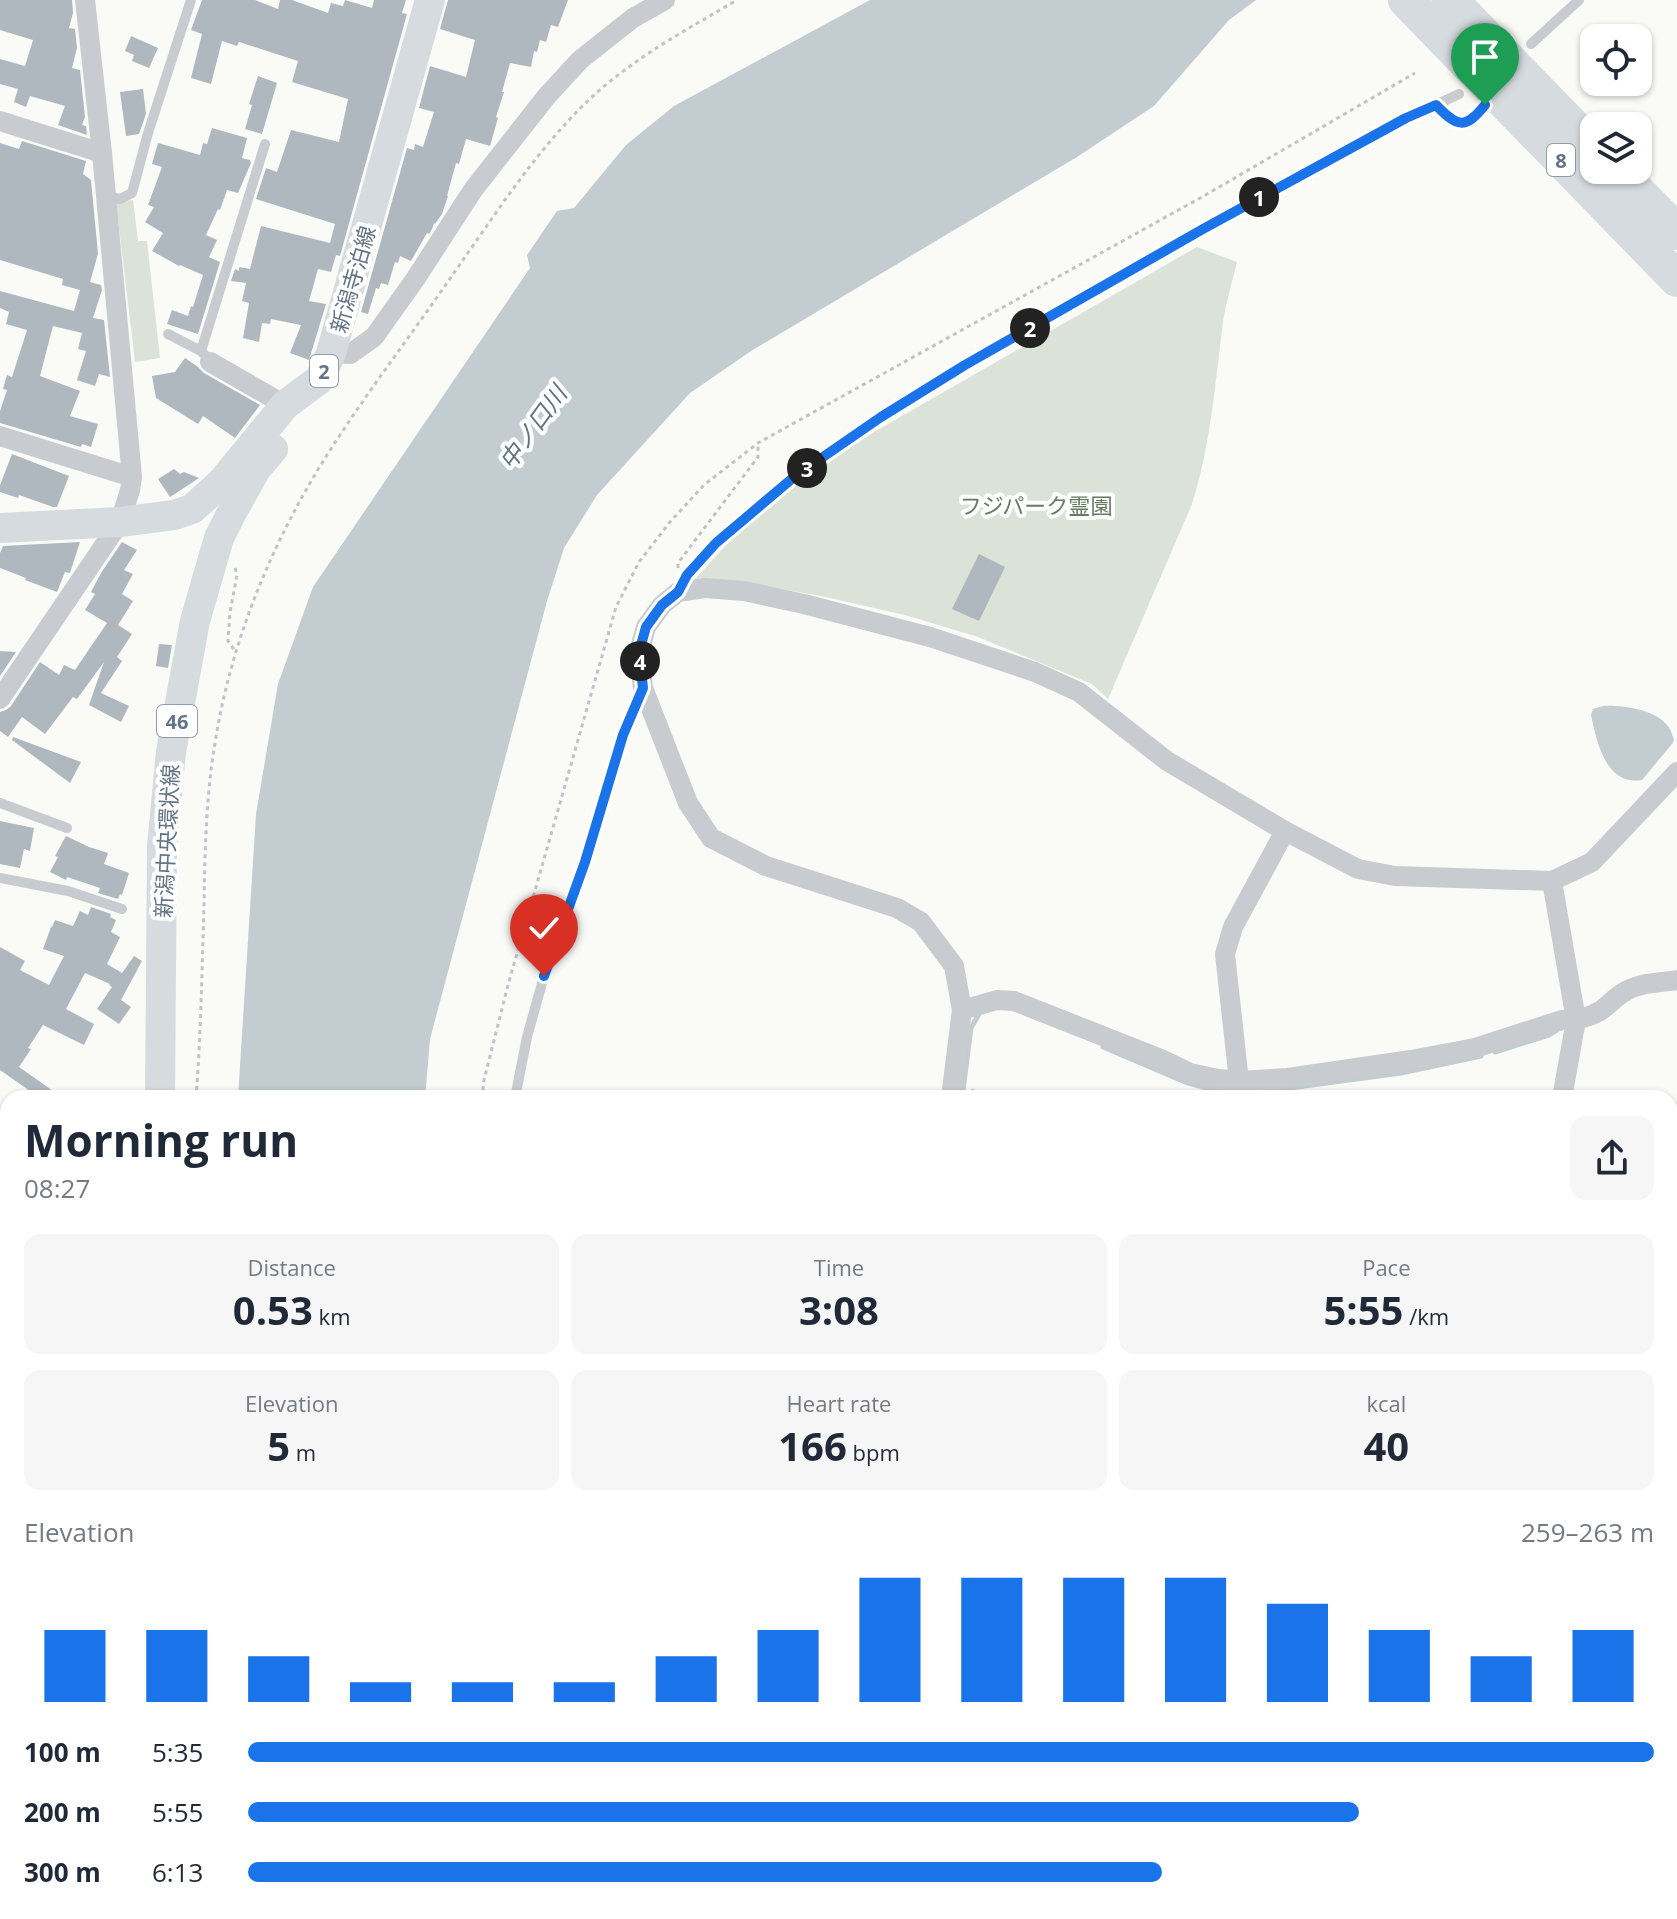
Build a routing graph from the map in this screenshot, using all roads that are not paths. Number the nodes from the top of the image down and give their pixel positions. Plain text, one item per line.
1 (85, 0) edge
2 (191, 0) edge
3 (430, 0) edge
4 (665, 0) edge
5 (1406, 0) edge
6 (1579, 0) edge
7 (1455, 21) edge
8 (1531, 44) dead end
9 (1459, 94) dead end
10 (0, 121) edge
11 (1580, 135) edge
12 (265, 144) dead end
13 (102, 153) junction
14 (1630, 184) edge
15 (106, 196) junction
16 (1677, 232) edge
17 (1677, 279) edge
18 (168, 334) dead end
19 (206, 356) junction
20 (326, 366) junction
21 (285, 405) junction
22 (0, 436) edge
23 (132, 477) junction
24 (120, 522) junction
25 (0, 528) edge
26 (678, 592) junction
27 (643, 688) junction
28 (0, 699) edge
29 (1677, 772) edge
30 (0, 803) edge
31 (67, 828) dead end
32 (1285, 831) junction
33 (0, 878) edge
34 (1552, 881) junction
35 (122, 909) dead end
36 (1671, 985) edge
37 (962, 1010) junction
38 (1576, 1020) junction
39 (1239, 1081) junction
40 (160, 1090) edge
41 (517, 1090) edge
42 (952, 1090) edge
43 (1563, 1090) edge

1 - 13 street
2 - 15 lane
3 - 20 main road, 新潟寺泊線 / 2
4 - 20 street
5 - 7 highway, 8
6 - 8 lane
7 - 11 highway, 8
7 - 17 highway, 8
9 - 26 lane
10 - 13 street
12 - 19 lane
13 - 15 street
14 - 16 highway
15 - 23 street
18 - 19 lane
19 - 21 street
20 - 21 main road, 2
20 - 40 main road, 新潟中央環状線 / 46
21 - 24 main road, 2
22 - 23 street
23 - 24 street
24 - 25 main road, 2
24 - 28 street
26 - 27 street
26 - 32 street
27 - 37 street
27 - 41 lane
29 - 34 street
30 - 31 lane
32 - 34 street
32 - 39 street
33 - 35 lane
34 - 38 street
36 - 38 street
37 - 39 street
37 - 42 street
38 - 39 street
38 - 43 street

